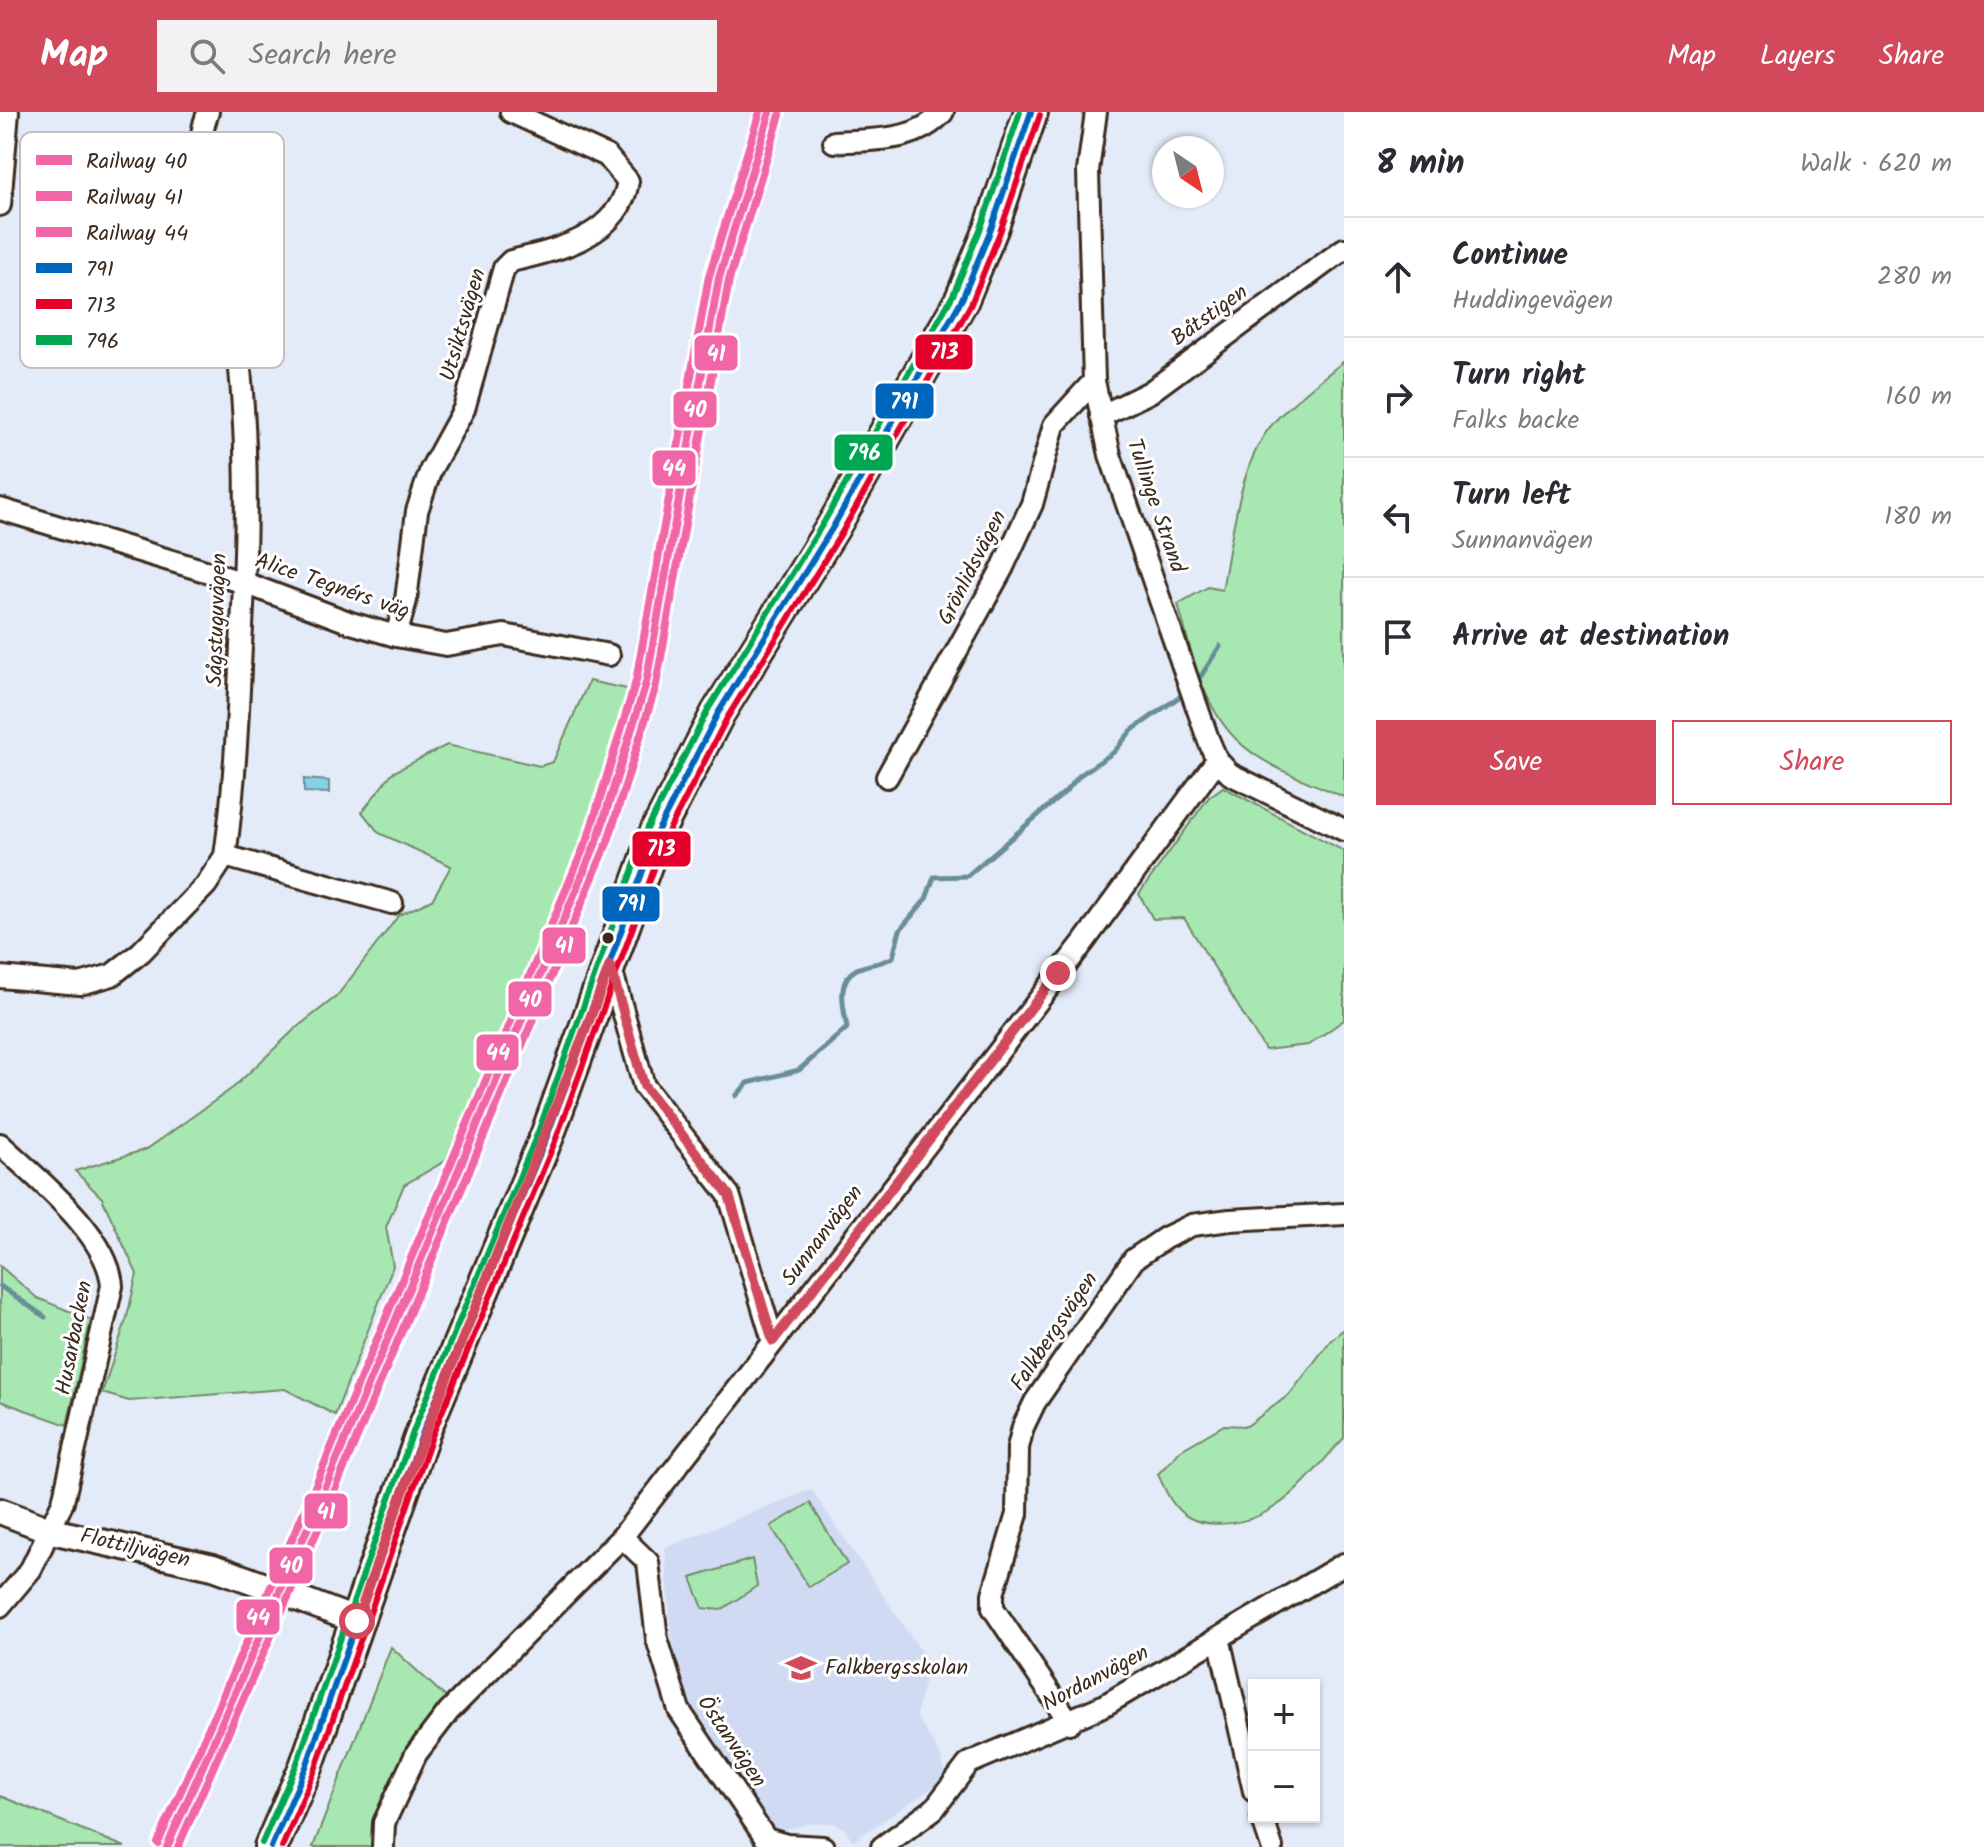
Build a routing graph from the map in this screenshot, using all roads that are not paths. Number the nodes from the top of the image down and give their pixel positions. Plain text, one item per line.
1 (8, 112) edge
2 (208, 112) edge
3 (511, 112) edge
4 (943, 112) edge
5 (1031, 112) edge
6 (1096, 112) edge
7 (202, 132) edge
8 (834, 142) dead end
9 (2, 162) edge
10 (0, 205) edge
11 (1344, 249) edge
12 (242, 368) edge
13 (1094, 381) junction
14 (1101, 416) junction
15 (0, 509) edge
16 (245, 583) junction
17 (396, 636) junction
18 (609, 655) dead end
19 (1217, 760) junction
20 (887, 777) dead end
21 (1344, 830) edge
22 (225, 856) junction
23 (392, 903) dead end
24 (610, 965) junction
25 (0, 977) edge
26 (0, 1144) edge
27 (1344, 1214) edge
28 (773, 1341) junction
29 (0, 1511) edge
30 (52, 1531) junction
31 (622, 1537) junction
32 (1344, 1564) edge
33 (271, 1588) dead end
34 (297, 1598) dead end
35 (0, 1606) edge
36 (357, 1621) junction
37 (1219, 1638) junction
38 (1070, 1723) junction
39 (1248, 1765) edge
40 (1264, 1823) edge
41 (768, 1843) edge
42 (271, 1847) edge
43 (383, 1847) edge
44 (823, 1847) edge
45 (882, 1847) edge
46 (1272, 1847) edge

1 - 9 street
2 - 7 street, Sågstuguvägen
3 - 17 street, Utsiktsvägen
4 - 8 street
5 - 24 main road
6 - 13 street, Tullinge Strand
9 - 10 street
11 - 14 street, Båtstigen
12 - 16 street, Sågstuguvägen
13 - 14 street, Tullinge Strand
13 - 20 street, Grönlidsvägen
14 - 19 street, Tullinge Strand
15 - 16 street, Alice Tegnérs väg
16 - 17 street, Alice Tegnérs väg
16 - 22 street, Sågstuguvägen
17 - 18 street, Alice Tegnérs väg
19 - 21 street
19 - 28 street, Sunnanvägen
22 - 23 street
22 - 25 street
24 - 28 street
24 - 36 main road
26 - 30 street, Husarbacken
27 - 38 street, Falkbergsvägen
28 - 31 street, Sunnanvägen
29 - 30 street, Flottiljvägen
30 - 33 street, Flottiljvägen
30 - 35 street, Husarbacken
31 - 41 street, Östanvägen
31 - 43 street, Sunnanvägen
32 - 37 street, Nordanvägen
34 - 36 street
36 - 42 main road
37 - 38 street, Nordanvägen
37 - 39 street
38 - 45 street, Nordanvägen
40 - 46 street
41 - 44 street, Östanvägen

